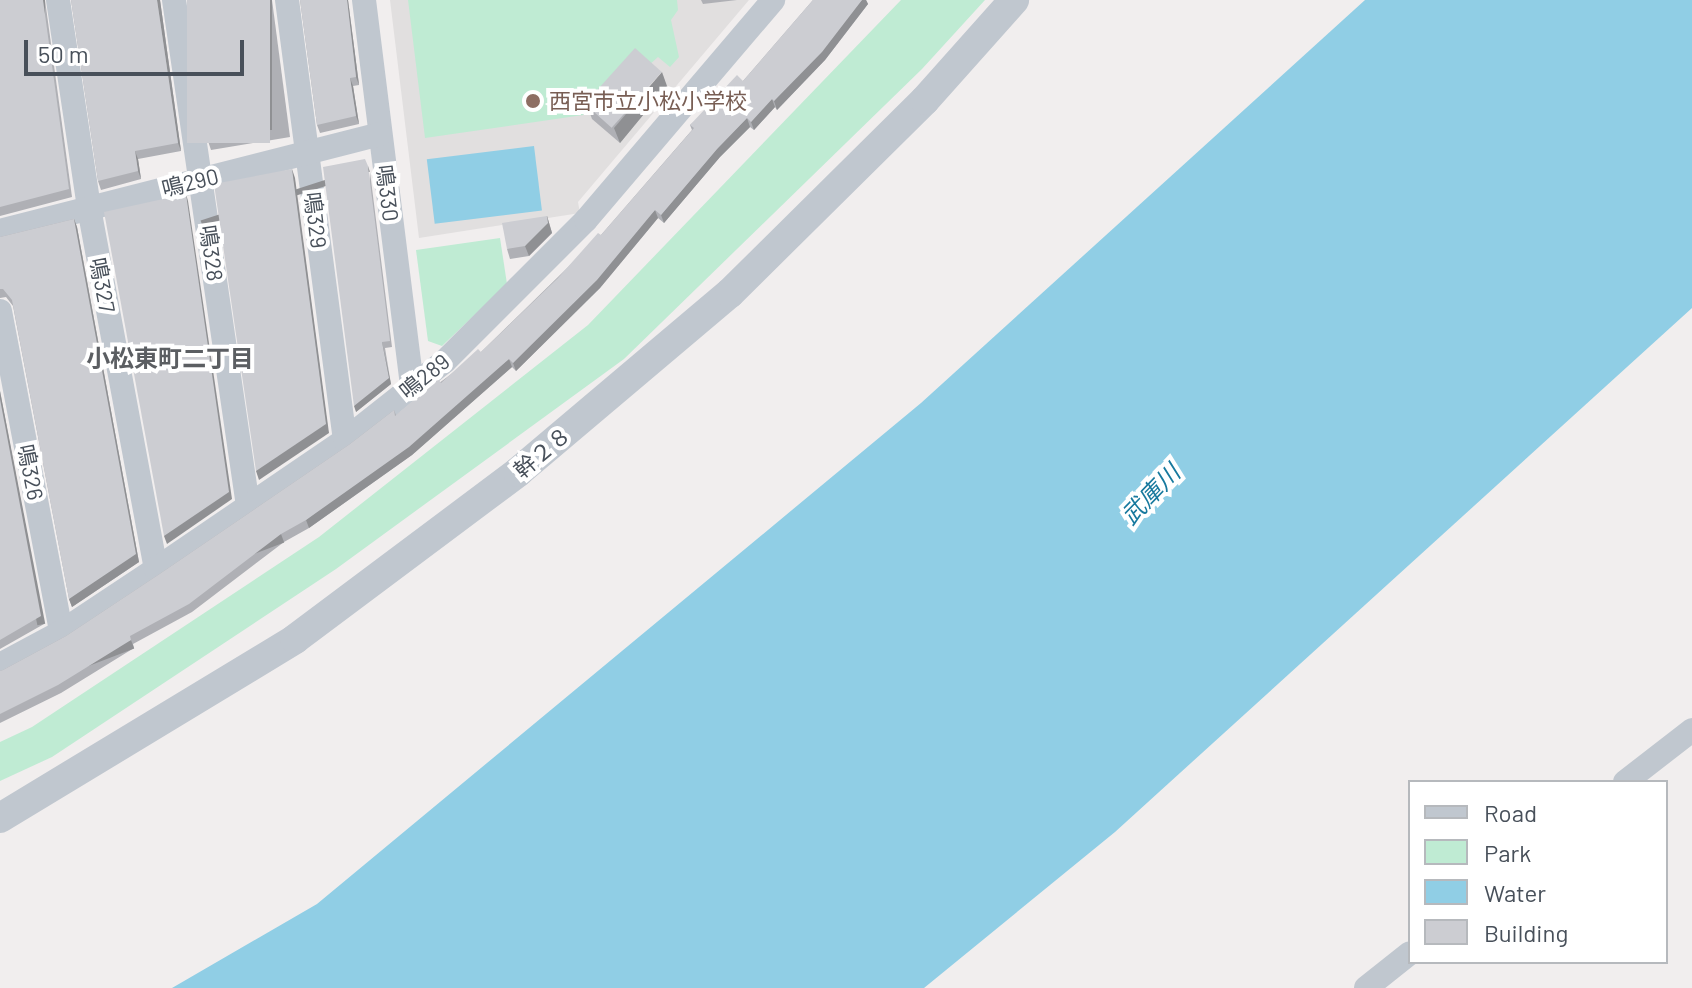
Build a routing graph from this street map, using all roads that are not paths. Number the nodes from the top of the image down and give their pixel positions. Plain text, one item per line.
1 (58, 0) edge
2 (174, 0) edge
3 (287, 0) edge
4 (364, 0) edge
5 (773, 0) edge
6 (1014, 0) edge
7 (380, 134) junction
8 (308, 153) junction
9 (201, 180) junction
10 (89, 208) junction
11 (0, 231) edge
12 (0, 311) edge
13 (412, 385) junction
14 (345, 440) junction
15 (248, 506) junction
16 (156, 569) junction
17 (61, 632) junction
18 (0, 665) edge
19 (1692, 730) edge
20 (1628, 780) edge
21 (0, 818) edge
22 (1408, 955) edge
23 (1366, 988) edge

1 - 10 street, 鳴327
2 - 9 street, 鳴328
3 - 8 street, 鳴329
4 - 7 street, 鳴330
5 - 13 street, 鳴289
6 - 21 street, 幹２８
7 - 8 street, 鳴290
7 - 13 street, 鳴330
8 - 9 street, 鳴290
8 - 14 street, 鳴329
9 - 10 street, 鳴290
9 - 15 street, 鳴328
10 - 11 street, 鳴290
10 - 16 street, 鳴327
12 - 17 street, 鳴326
13 - 14 street, 鳴289
14 - 15 street, 鳴289
15 - 16 street, 鳴289
16 - 17 street, 鳴289
17 - 18 street, 鳴289
19 - 20 street
22 - 23 street

